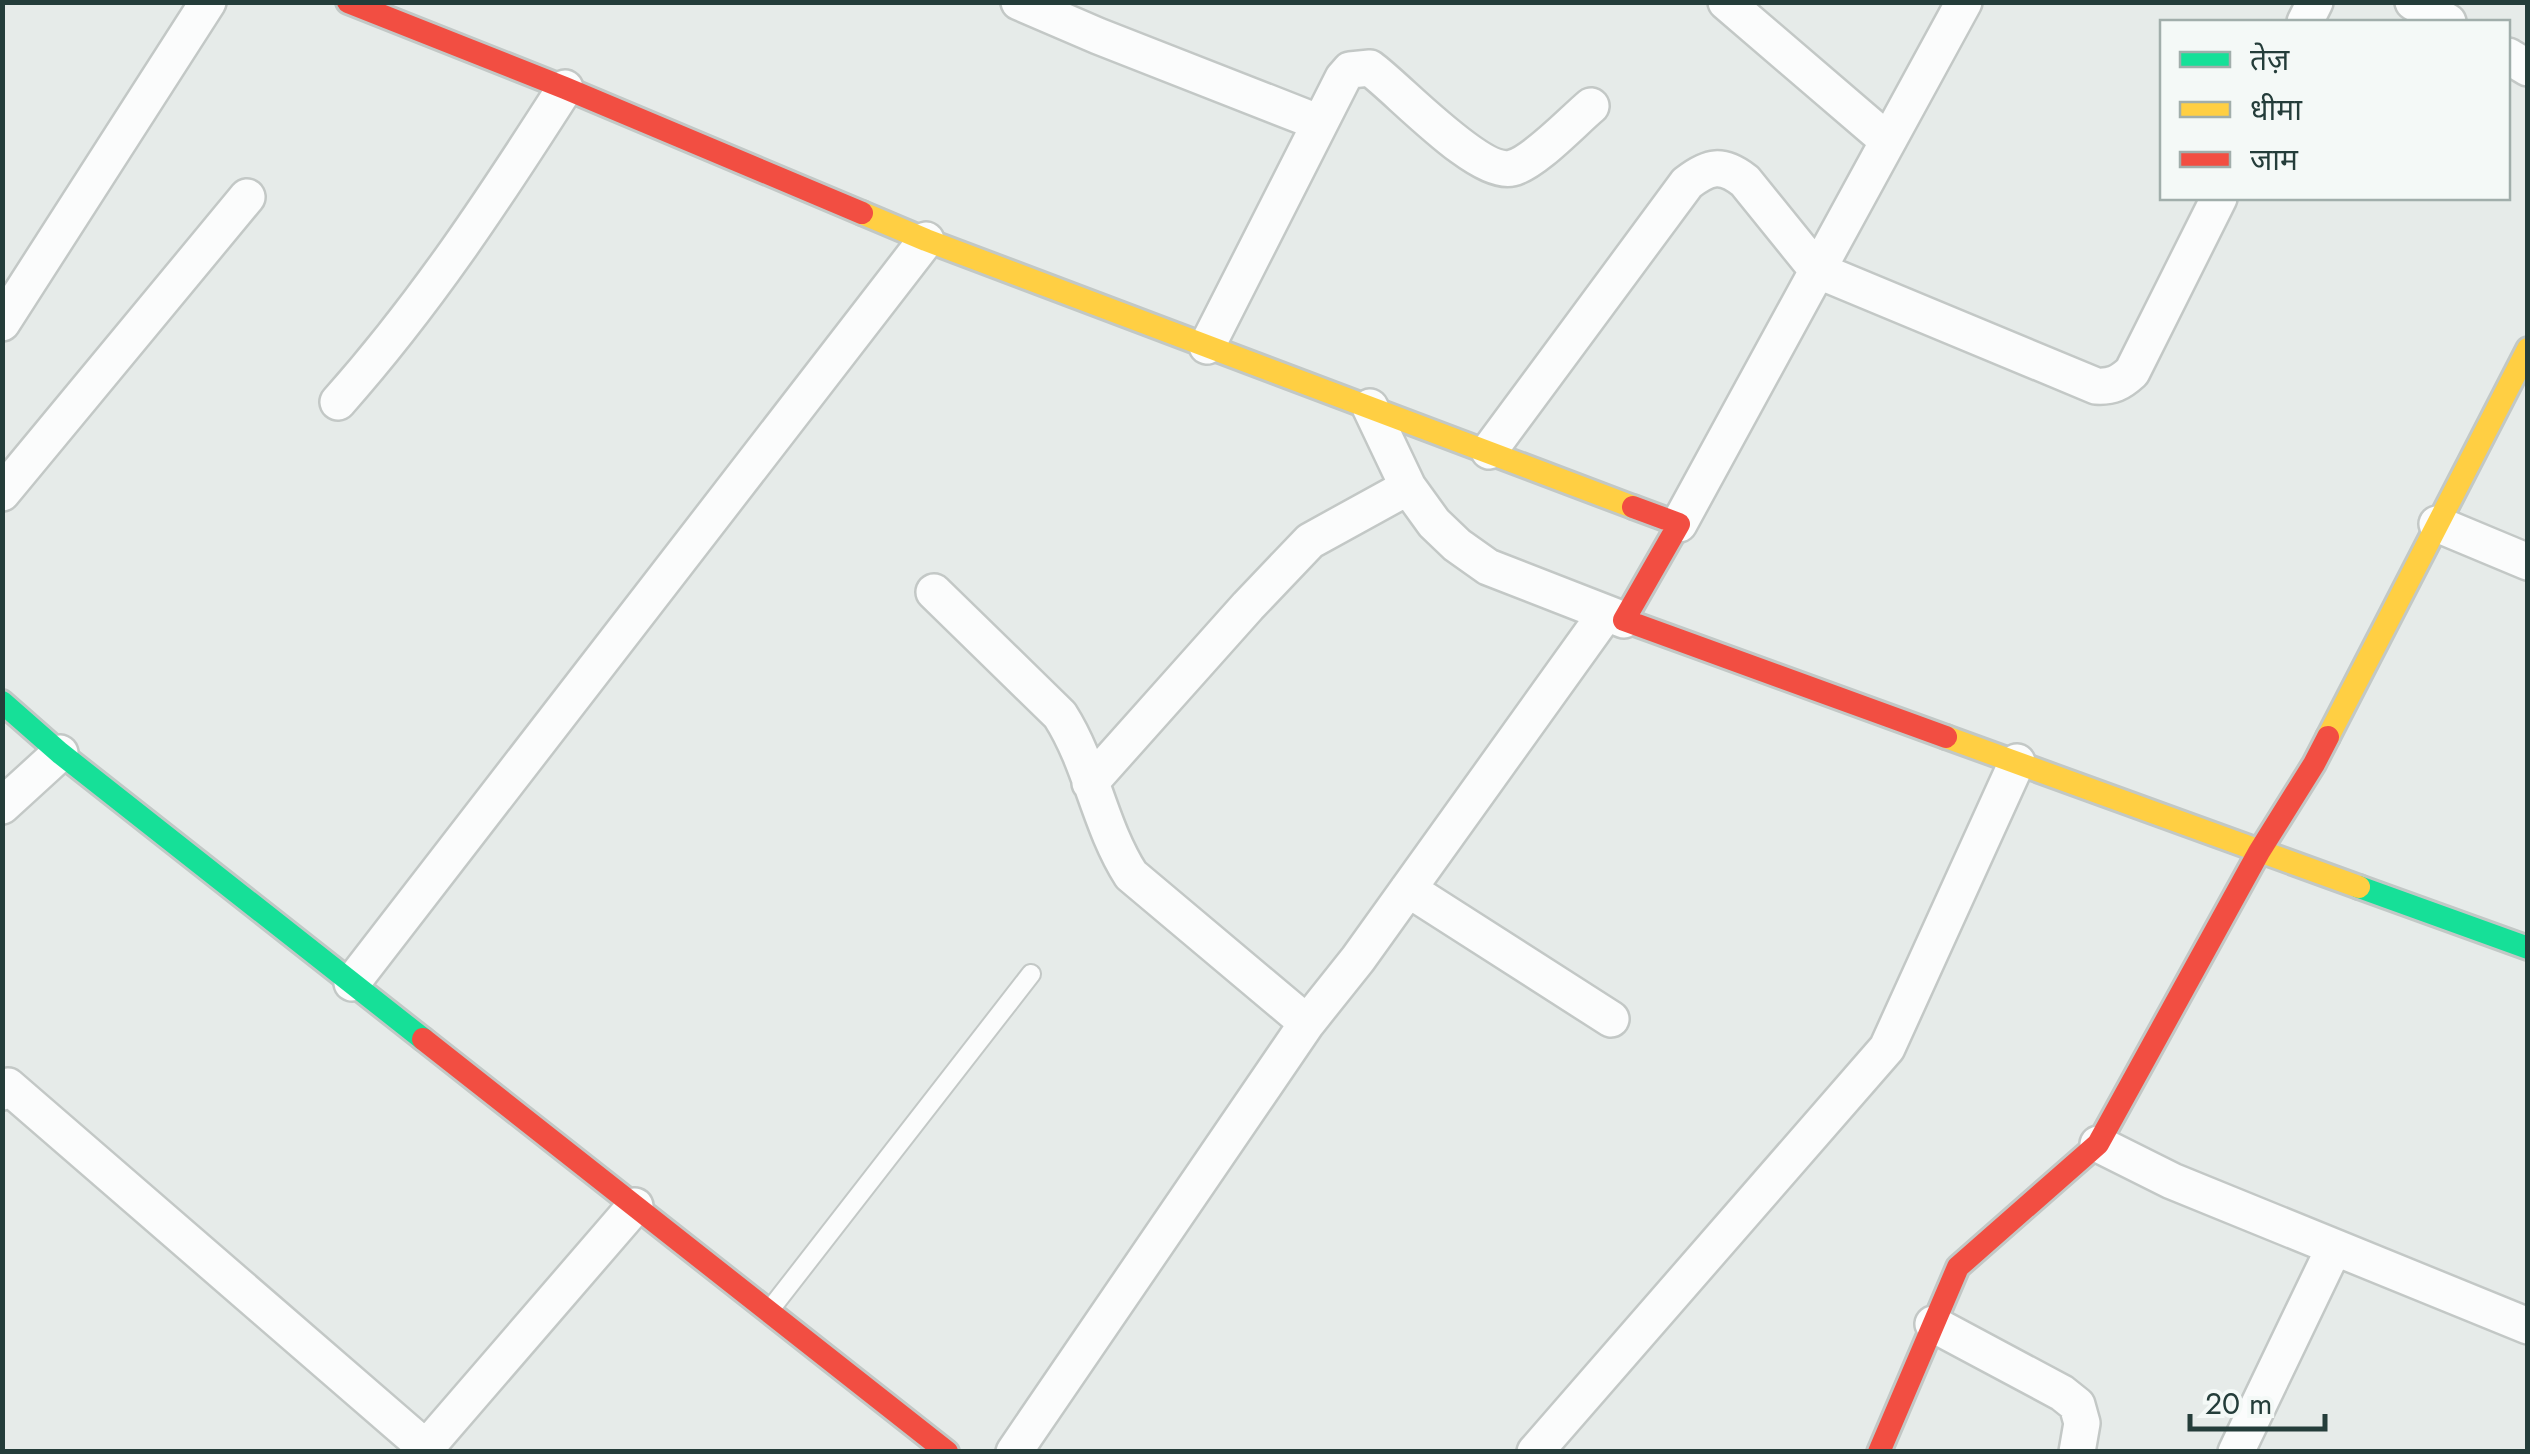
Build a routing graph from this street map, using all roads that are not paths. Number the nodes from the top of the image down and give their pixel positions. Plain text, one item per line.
1 (208, 2) edge
2 (348, 2) edge
3 (1019, 2) edge
4 (1726, 2) edge
5 (1964, 2) edge
6 (2413, 2) edge
7 (2444, 20) edge
8 (565, 88) junction
9 (1591, 106) dead end
10 (1320, 124) junction
11 (1888, 141) junction
12 (247, 197) dead end
13 (2218, 200) edge
14 (926, 240) junction
15 (1818, 270) junction
16 (2, 323) edge
17 (1206, 346) junction
18 (2528, 349) edge
19 (338, 402) dead end
20 (1370, 407) junction
21 (1488, 451) junction
22 (1408, 487) junction
23 (2, 493) edge
24 (1679, 524) junction
25 (2437, 524) junction
26 (2528, 562) edge
27 (934, 592) dead end
28 (1615, 616) junction
29 (2, 702) edge
30 (60, 753) junction
31 (2017, 762) junction
32 (1090, 784) junction
33 (2, 806) edge
34 (2259, 852) junction
35 (1408, 889) junction
36 (2528, 948) edge
37 (1032, 974) dead end
38 (352, 983) junction
39 (1611, 1019) dead end
40 (1307, 1023) junction
41 (2, 1092) edge
42 (2098, 1144) junction
43 (635, 1206) junction
44 (2334, 1248) junction
45 (769, 1311) junction
46 (1933, 1324) junction
47 (2528, 1326) edge
48 (429, 1450) edge
49 (947, 1452) edge
50 (1014, 1452) edge
51 (1535, 1452) edge
52 (1879, 1452) edge
53 (2077, 1452) edge
54 (2236, 1452) edge

1 - 16 street
2 - 8 street
3 - 10 street
4 - 11 street
5 - 11 street
6 - 7 street
8 - 14 street
8 - 19 street
9 - 10 street
10 - 17 street
11 - 15 street
12 - 23 street
13 - 15 street
14 - 17 street
14 - 38 street
15 - 21 street
15 - 24 street
17 - 20 street
18 - 25 street
20 - 21 street
20 - 22 street
21 - 24 street
22 - 28 street
22 - 32 street
24 - 28 street
25 - 26 street
25 - 34 street
27 - 32 street
28 - 31 street
28 - 35 street
29 - 30 street
30 - 33 street
30 - 38 street
31 - 34 street
31 - 51 street
32 - 40 street
34 - 36 street
34 - 42 street
35 - 39 street
35 - 40 street
37 - 45 lane
38 - 43 street
40 - 50 street
41 - 48 street
42 - 44 street
42 - 46 street
43 - 45 street
43 - 48 street
44 - 47 street
44 - 54 street
45 - 49 street
46 - 52 street
46 - 53 street

